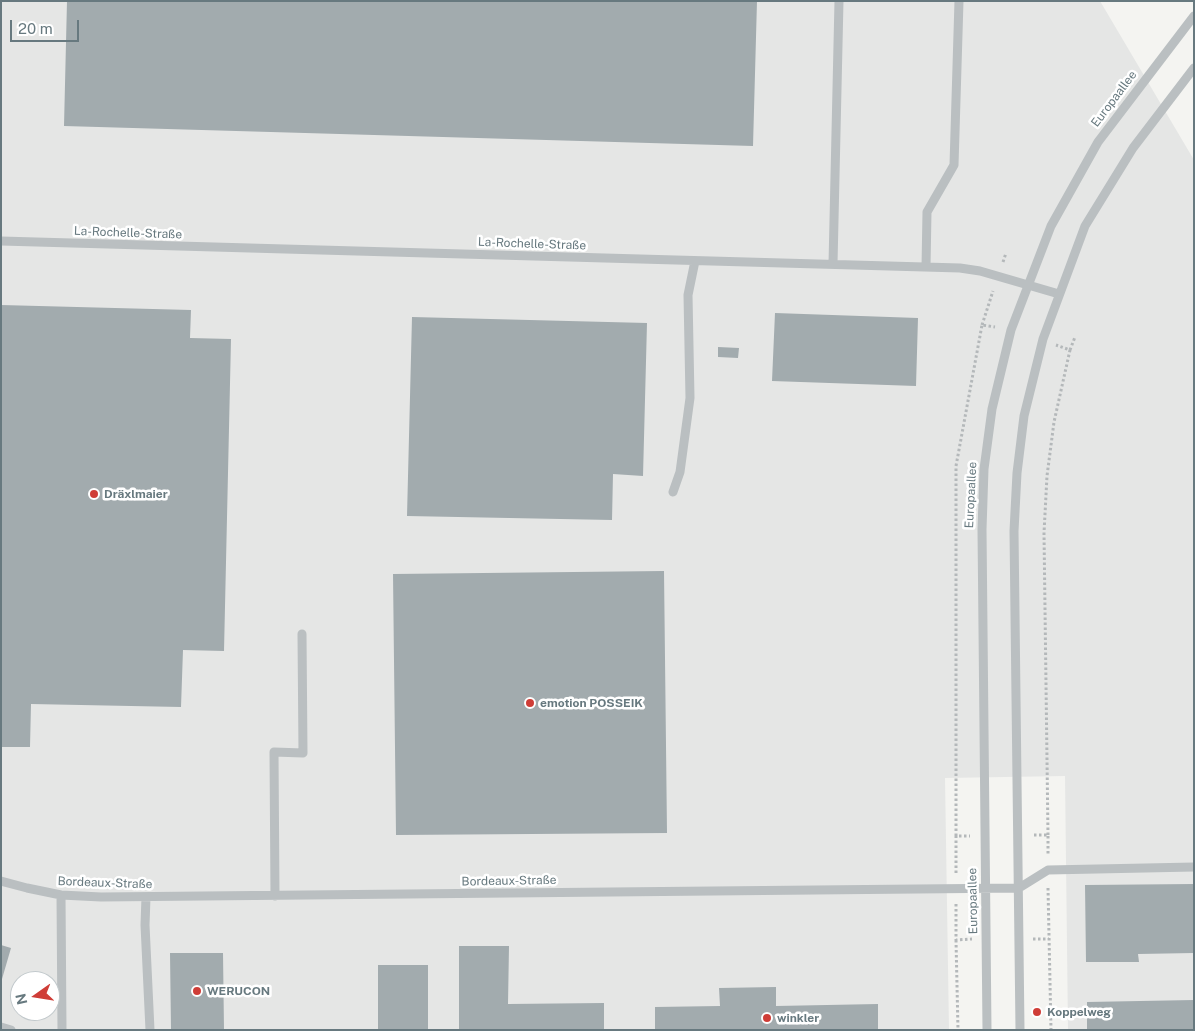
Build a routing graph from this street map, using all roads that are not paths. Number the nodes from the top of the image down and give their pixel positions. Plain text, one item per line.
1 (839, 1) edge
2 (959, 1) edge
3 (1194, 16) edge
4 (1194, 68) edge
5 (1, 242) edge
6 (696, 261) junction
7 (833, 264) junction
8 (926, 268) junction
9 (1029, 284) junction
10 (1059, 294) junction
11 (673, 492) dead end
12 (302, 634) dead end
13 (1194, 867) edge
14 (1, 881) edge
15 (986, 888) junction
16 (1019, 888) junction
17 (61, 895) junction
18 (275, 896) junction
19 (146, 897) junction
20 (1, 1027) edge
21 (10, 1030) edge
22 (62, 1030) edge
23 (150, 1030) edge
24 (987, 1030) edge
25 (1020, 1030) edge

1 - 7 street
2 - 8 street
3 - 9 street, Europaallee
4 - 10 street
5 - 6 street, La-Rochelle-Straße
6 - 7 street, La-Rochelle-Straße
6 - 11 street
7 - 8 street, La-Rochelle-Straße
8 - 9 street, La-Rochelle-Straße
9 - 10 street, La-Rochelle-Straße
9 - 15 street, Europaallee
10 - 16 street
12 - 18 street
13 - 16 street
14 - 17 street, Bordeaux-Straße
15 - 16 street, Bordeaux-Straße
15 - 18 street, Bordeaux-Straße
15 - 24 street, Europaallee
16 - 25 street
17 - 19 street, Bordeaux-Straße
17 - 22 street
18 - 19 street, Bordeaux-Straße
19 - 23 street
20 - 21 street

